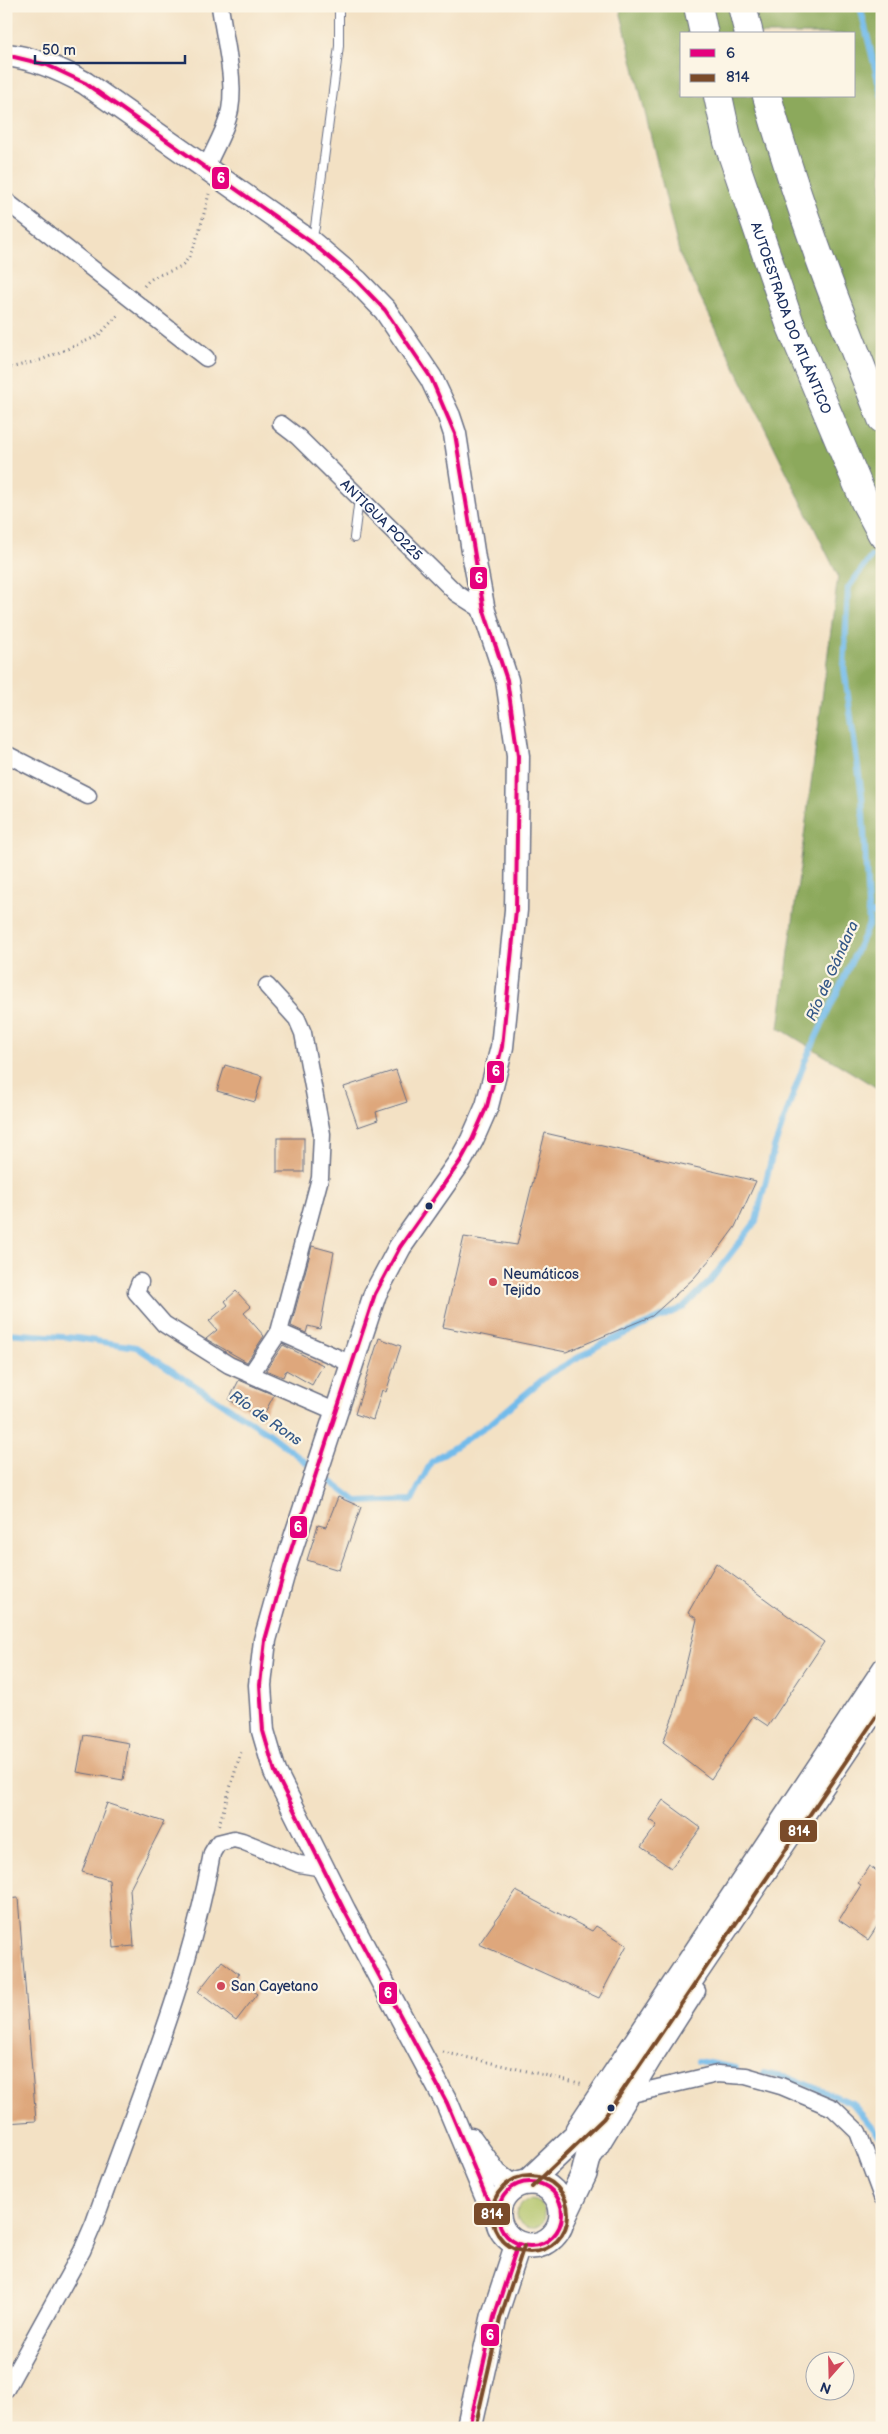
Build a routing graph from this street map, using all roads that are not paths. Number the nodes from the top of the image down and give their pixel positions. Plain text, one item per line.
1 (220, 6) edge
2 (339, 6) edge
3 (698, 6) edge
4 (742, 6) edge
5 (704, 32) edge
6 (748, 32) edge
7 (6, 55) edge
8 (718, 98) edge
9 (768, 98) edge
10 (211, 171) junction
11 (6, 201) edge
12 (311, 242) junction
13 (206, 358) dead end
14 (882, 419) edge
15 (281, 424) dead end
16 (359, 497) junction
17 (882, 534) edge
18 (354, 538) dead end
19 (484, 611) junction
20 (6, 754) edge
21 (88, 796) dead end
22 (267, 986) dead end
23 (140, 1282) dead end
24 (279, 1332) junction
25 (352, 1364) junction
26 (251, 1374) junction
27 (337, 1412) junction
28 (882, 1666) edge
29 (882, 1696) edge
30 (882, 1711) edge
31 (323, 1868) junction
32 (632, 2094) junction
33 (452, 2113) junction
34 (599, 2115) junction
35 (551, 2160) junction
36 (584, 2174) junction
37 (520, 2185) junction
38 (882, 2197) edge
39 (498, 2217) junction
40 (562, 2220) junction
41 (518, 2244) junction
42 (6, 2389) edge
43 (469, 2428) edge

1 - 10 street
2 - 12 lane
3 - 5 highway
4 - 6 highway
7 - 10 main road
8 - 17 highway, AUTOESTRADA DO ATLÁNTICO
9 - 14 highway
10 - 12 main road
11 - 13 street
12 - 19 main road
15 - 16 street, ANTIGUA PO225
16 - 18 lane
16 - 19 street, ANTIGUA PO225
19 - 25 main road
20 - 21 street
22 - 24 street
23 - 26 street
24 - 25 street
24 - 26 street
25 - 27 main road
26 - 27 street
27 - 31 main road
28 - 35 street
29 - 34 main road
30 - 32 street
31 - 33 main road
31 - 42 street
32 - 36 street
32 - 38 street
33 - 37 main road
33 - 39 main road
34 - 35 main road
34 - 36 main road
35 - 37 main road
36 - 40 main road
37 - 39 main road
37 - 40 main road
39 - 41 main road
40 - 41 main road
41 - 43 main road

